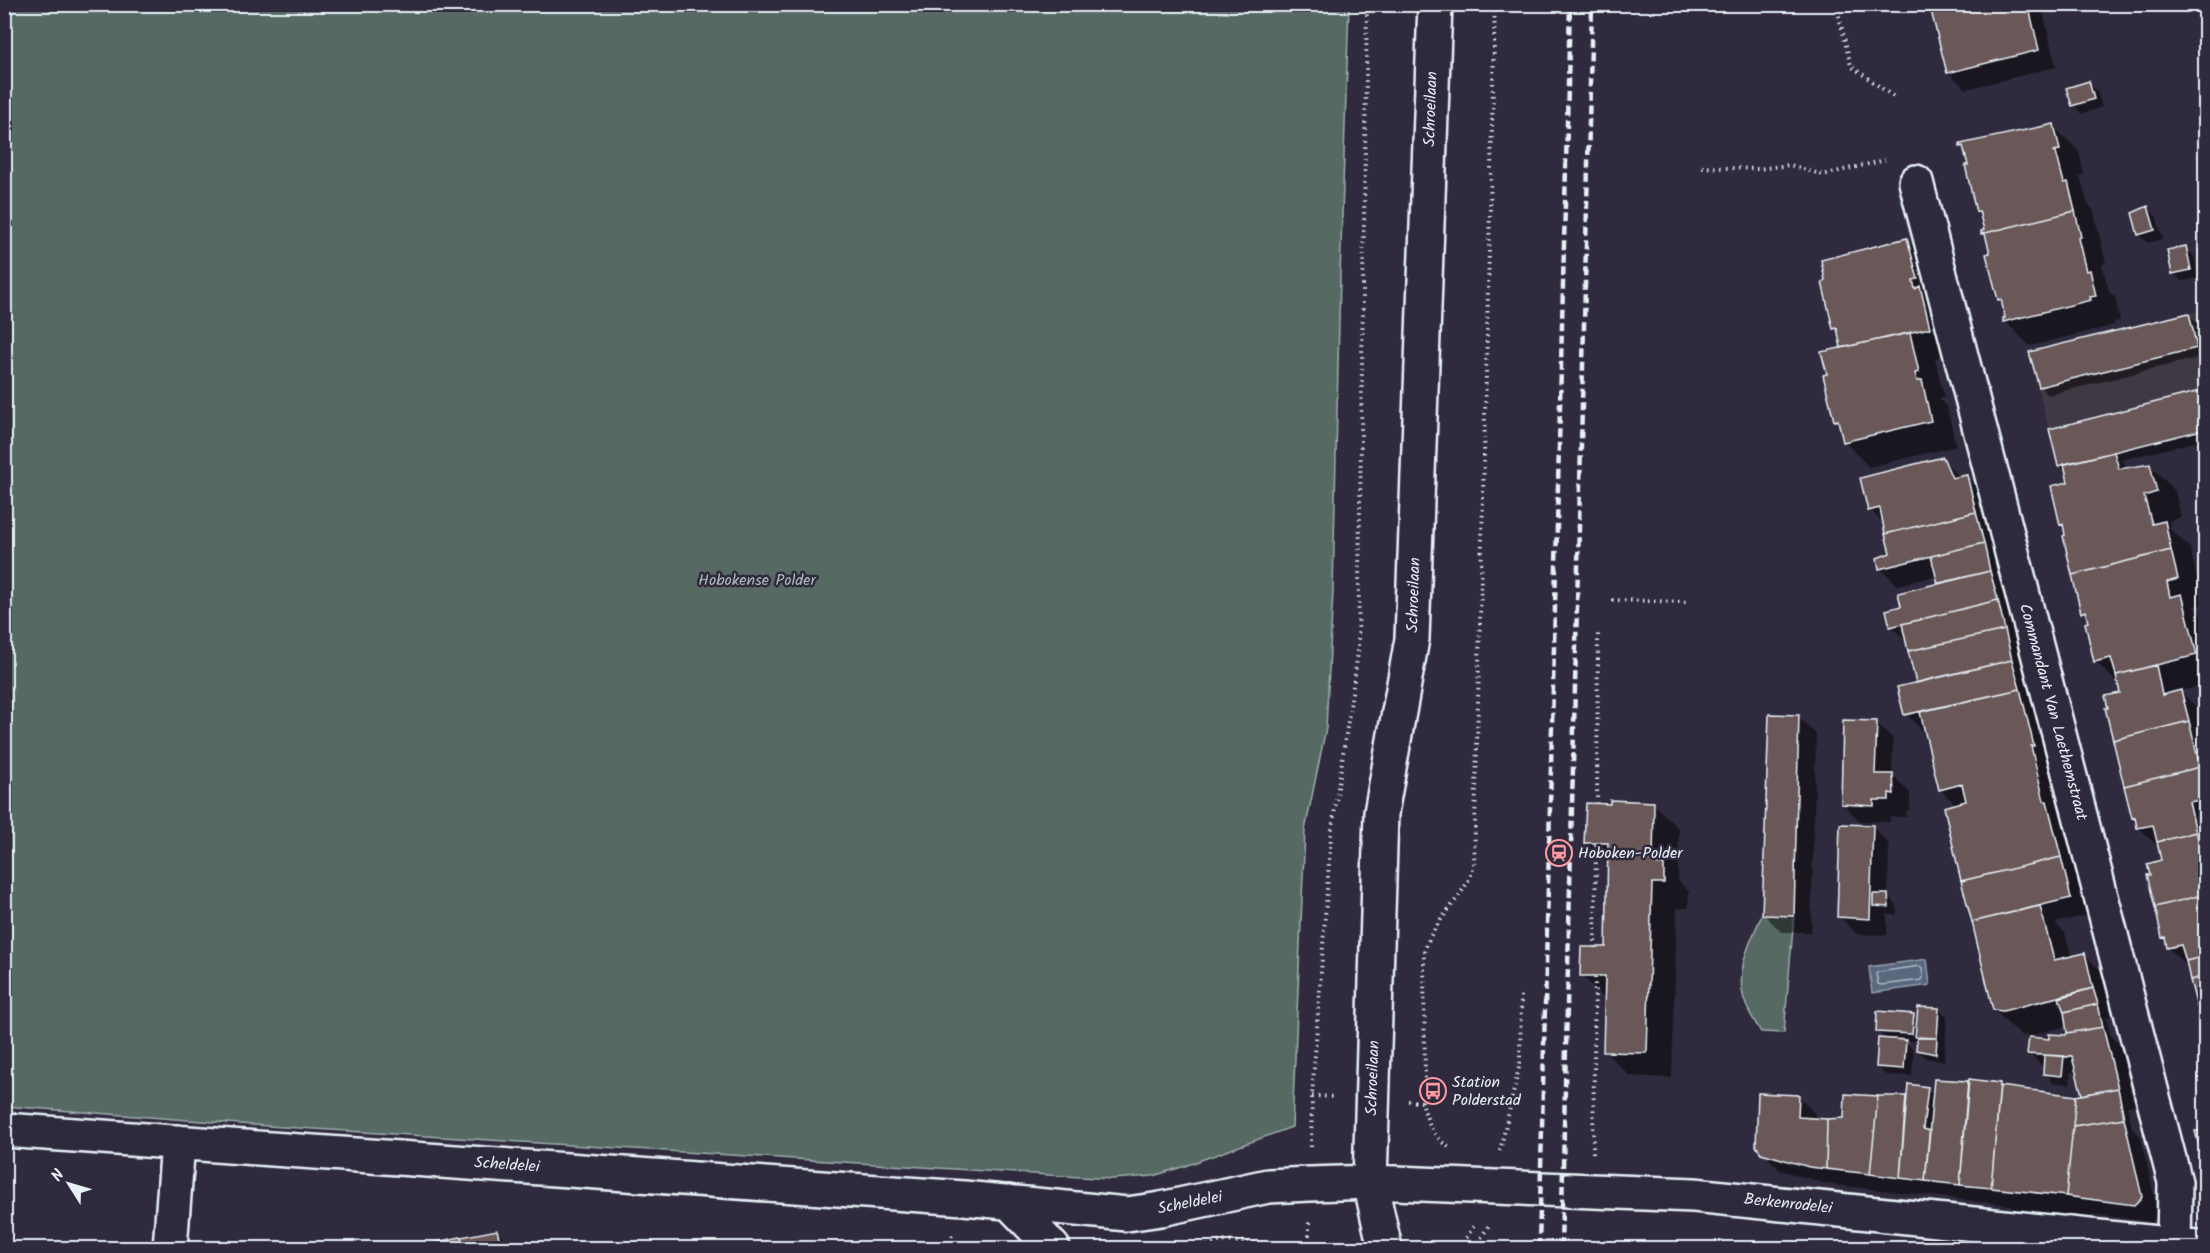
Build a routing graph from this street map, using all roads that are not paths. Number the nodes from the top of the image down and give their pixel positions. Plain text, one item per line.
1 (1435, 4) edge
2 (1916, 182) dead end
3 (4, 1130) edge
4 (178, 1142) junction
5 (1370, 1182) junction
6 (1009, 1202) junction
7 (2185, 1247) edge
8 (170, 1248) edge
9 (1053, 1248) edge
10 (1385, 1248) edge

1 - 5 street, Schroeilaan
2 - 7 street, Commandant Van Laethemstraat
3 - 4 street, Scheldelei
4 - 6 street, Scheldelei
4 - 8 street
5 - 6 street, Scheldelei
5 - 7 street, Berkenrodelei
5 - 10 street, Schroeilaan
6 - 9 street

